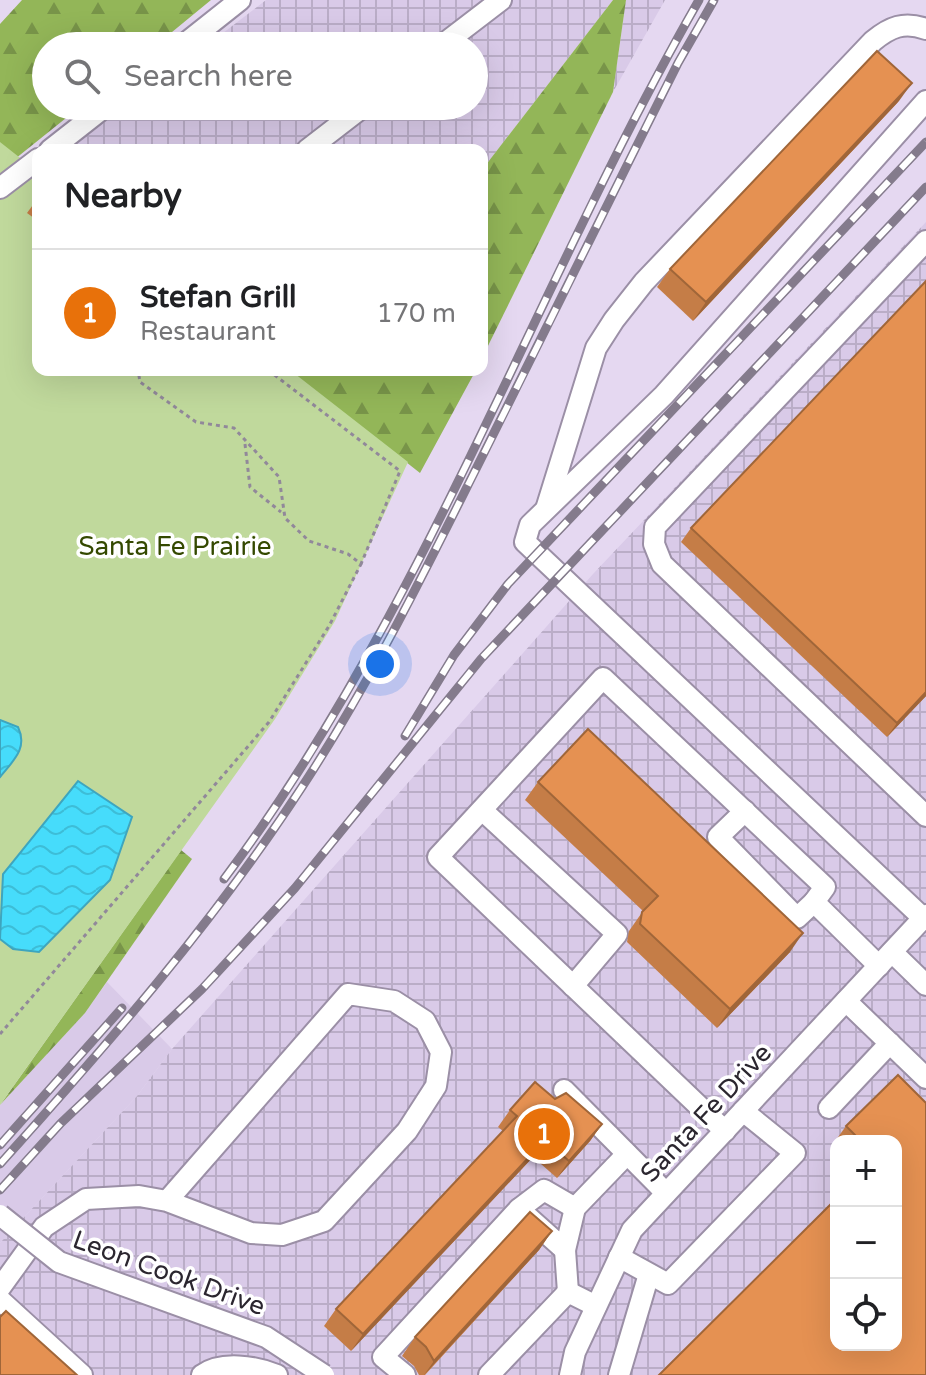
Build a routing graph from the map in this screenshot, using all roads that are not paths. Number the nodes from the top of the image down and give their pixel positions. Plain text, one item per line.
1 (240, 0) edge
2 (501, 0) edge
3 (926, 29) edge
4 (200, 32) edge
5 (459, 32) edge
6 (926, 101) edge
7 (88, 120) edge
8 (346, 120) edge
9 (58, 144) edge
10 (315, 144) edge
11 (32, 170) edge
12 (0, 188) edge
13 (926, 241) edge
14 (546, 509) junction
15 (482, 810) junction
16 (745, 811) junction
17 (926, 816) edge
18 (814, 902) junction
19 (925, 917) edge
20 (886, 959) junction
21 (926, 985) edge
22 (573, 986) junction
23 (846, 1001) junction
24 (890, 1043) junction
25 (926, 1078) edge
26 (564, 1090) edge
27 (829, 1108) dead end
28 (743, 1111) junction
29 (725, 1131) junction
30 (627, 1154) junction
31 (666, 1193) junction
32 (167, 1201) junction
33 (575, 1208) junction
34 (519, 1209) junction
35 (0, 1215) edge
36 (565, 1250) junction
37 (619, 1257) junction
38 (649, 1274) junction
39 (0, 1288) edge
40 (568, 1292) junction
41 (0, 1300) edge
42 (596, 1306) junction
43 (82, 1375) edge
44 (202, 1375) edge
45 (277, 1375) edge
46 (324, 1375) edge
47 (405, 1375) edge
48 (489, 1375) edge
49 (570, 1375) edge
50 (619, 1375) edge

1 - 4 street
2 - 5 street
3 - 14 street
6 - 14 street
7 - 9 street
8 - 10 street
11 - 12 street
13 - 17 street
14 - 19 street
15 - 16 street
15 - 22 street
15 - 22 street
16 - 18 street
16 - 18 street
18 - 20 street
19 - 20 street, Santa Fe Drive
20 - 21 street
20 - 23 street, Santa Fe Drive
22 - 29 street
23 - 24 street
23 - 28 street, Santa Fe Drive
24 - 25 street
24 - 27 street
26 - 30 street
28 - 29 street, Santa Fe Drive
28 - 38 street
29 - 31 street, Santa Fe Drive
30 - 31 street
30 - 33 street
31 - 37 street, Santa Fe Drive
32 - 32 street
32 - 39 street
33 - 34 street
33 - 36 street
34 - 36 street
34 - 47 street
35 - 46 street, Leon Cook Drive, bridge
36 - 40 street
37 - 38 street
37 - 42 street, Santa Fe Drive
38 - 50 street
40 - 42 street
40 - 48 street
41 - 43 street
42 - 49 street, Santa Fe Drive
44 - 45 street

